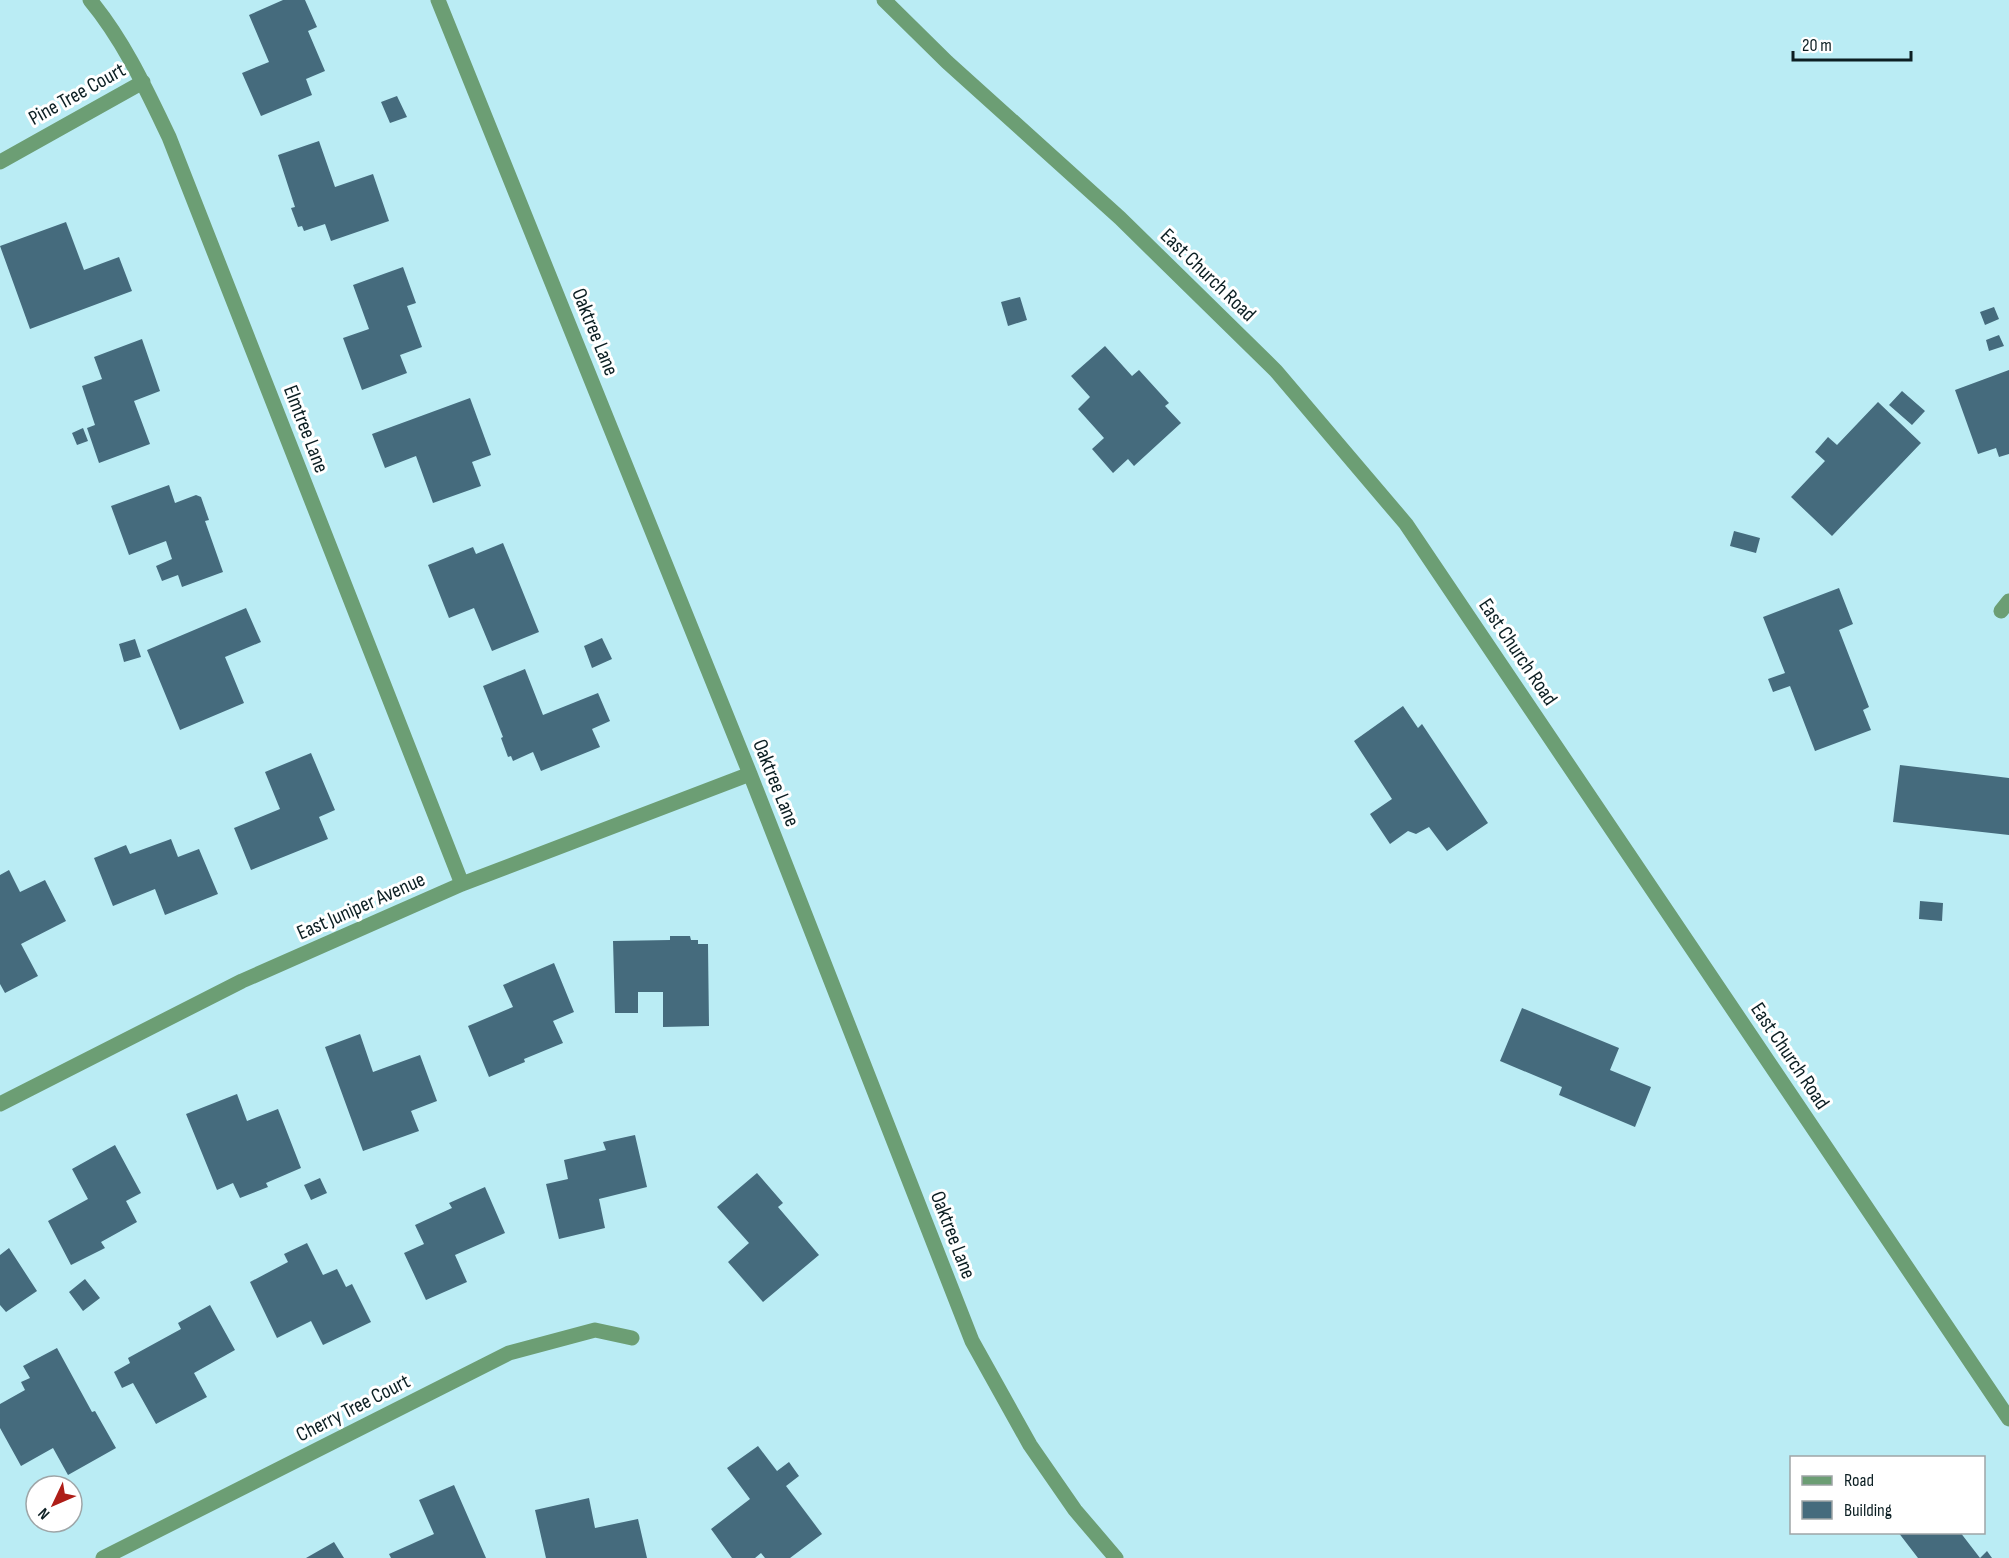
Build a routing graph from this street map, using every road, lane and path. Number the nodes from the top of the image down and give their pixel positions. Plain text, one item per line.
1 (90, 0) edge
2 (438, 0) edge
3 (884, 0) edge
4 (143, 82) junction
5 (0, 162) edge
6 (750, 774) junction
7 (462, 884) junction
8 (0, 1104) edge
9 (632, 1338) dead end
10 (2009, 1419) edge
11 (103, 1558) edge
12 (1116, 1558) edge

1 - 4 street, Elmtree Lane
2 - 6 street, Oaktree Lane
3 - 10 street, East Church Road
4 - 5 street, Pine Tree Court
4 - 7 street, Elmtree Lane
6 - 7 street, East Juniper Avenue
6 - 12 street, Oaktree Lane
7 - 8 street, East Juniper Avenue
9 - 11 street, Cherry Tree Court

